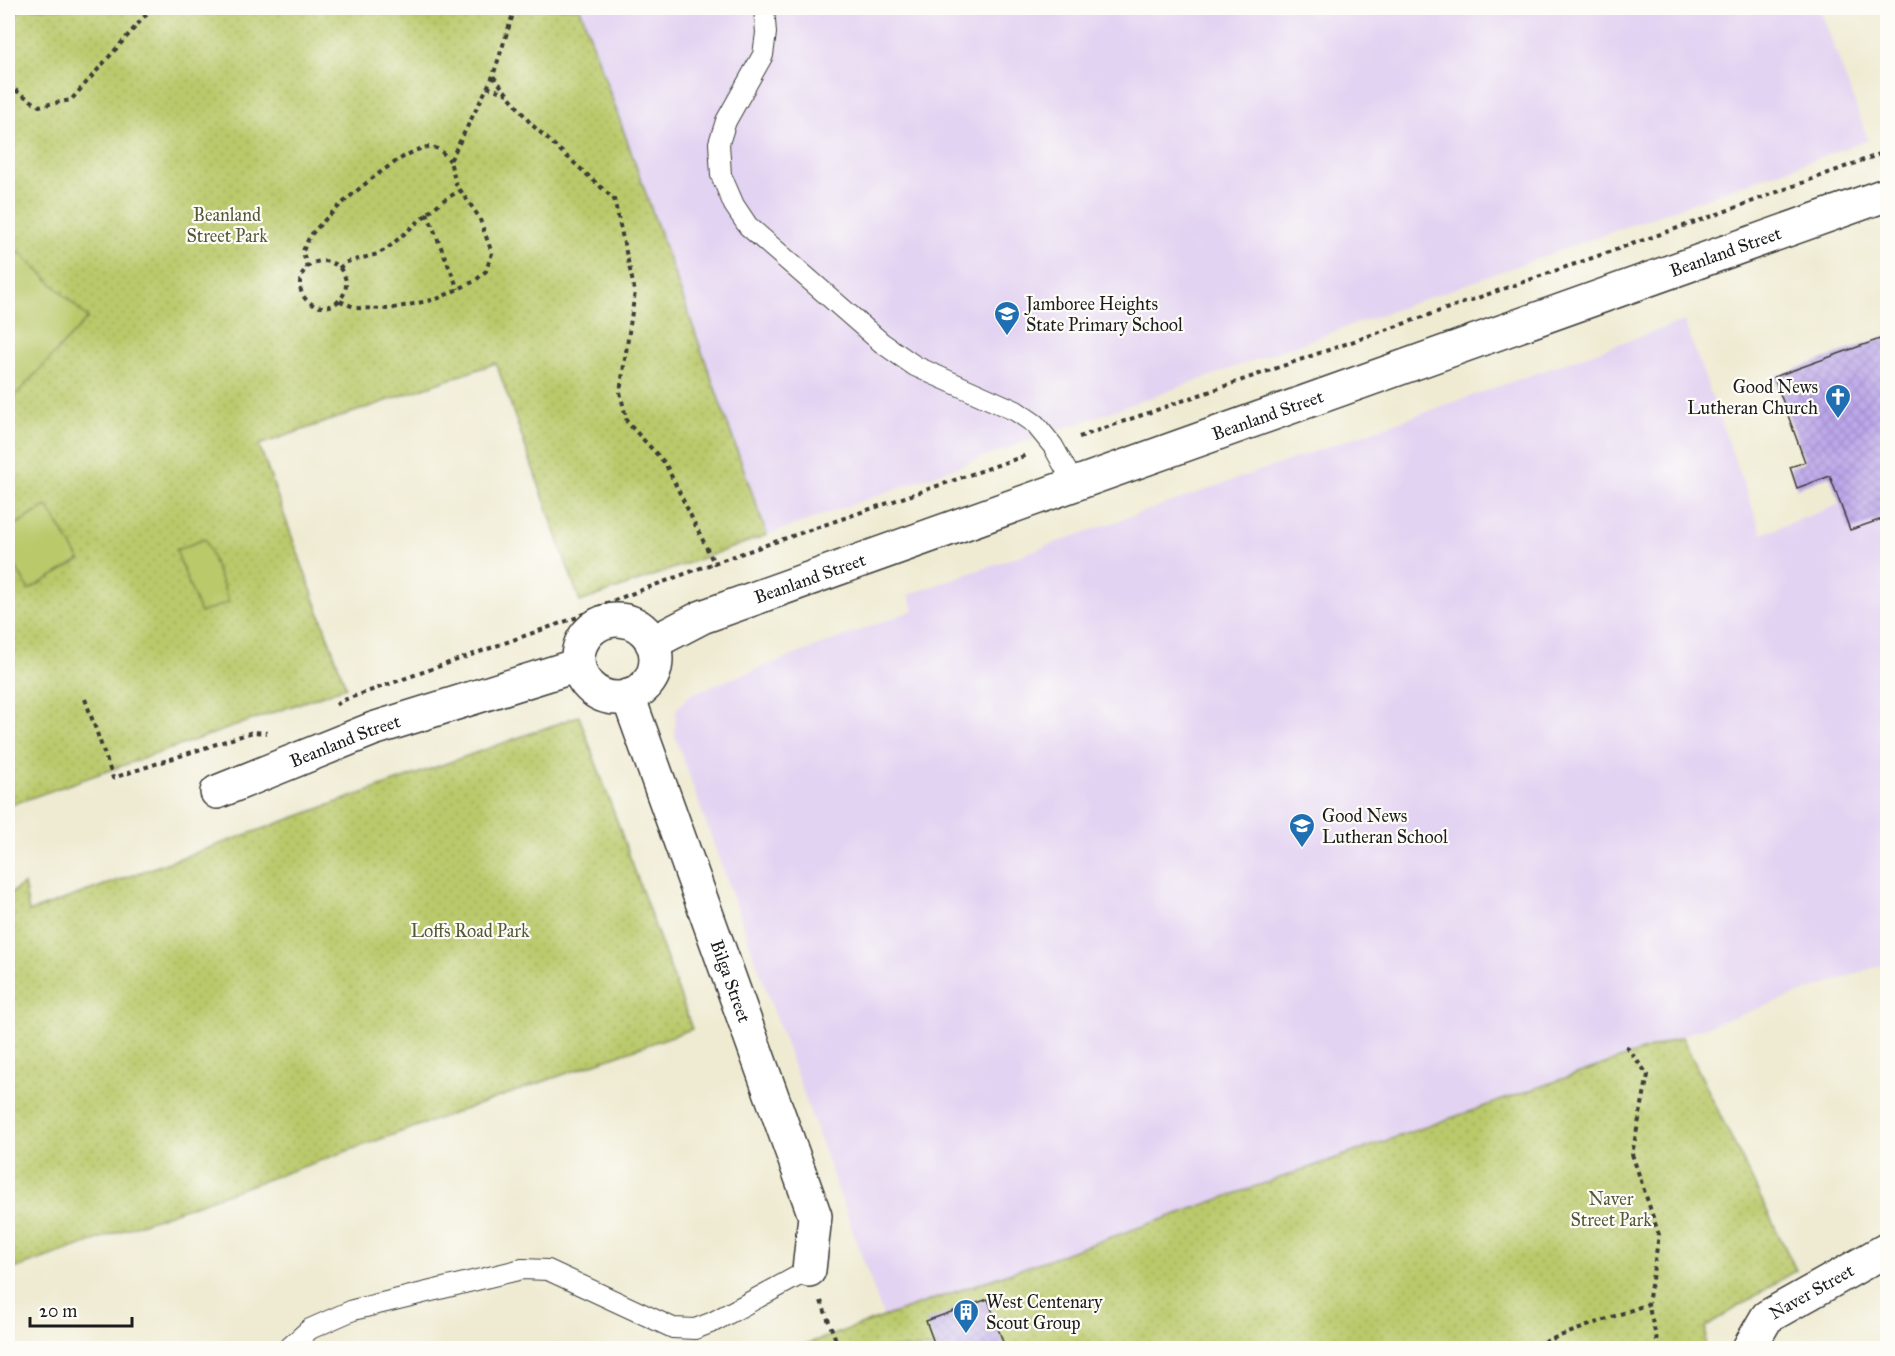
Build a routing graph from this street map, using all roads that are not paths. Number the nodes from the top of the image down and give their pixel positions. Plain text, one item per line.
1 (764, 8) edge
2 (1887, 194) edge
3 (1074, 484) junction
4 (652, 644) junction
5 (578, 665) junction
6 (628, 696) junction
7 (218, 792) dead end
8 (1887, 1249) edge
9 (809, 1270) joint
10 (289, 1348) edge
11 (1749, 1348) edge

1 - 3 lane
2 - 3 street, Beanland Street
3 - 4 street, Beanland Street
4 - 5 street
4 - 6 street
5 - 6 street
5 - 7 street, Beanland Street
6 - 9 street, Bilga Street
8 - 11 street, Naver Street
9 - 10 lane

